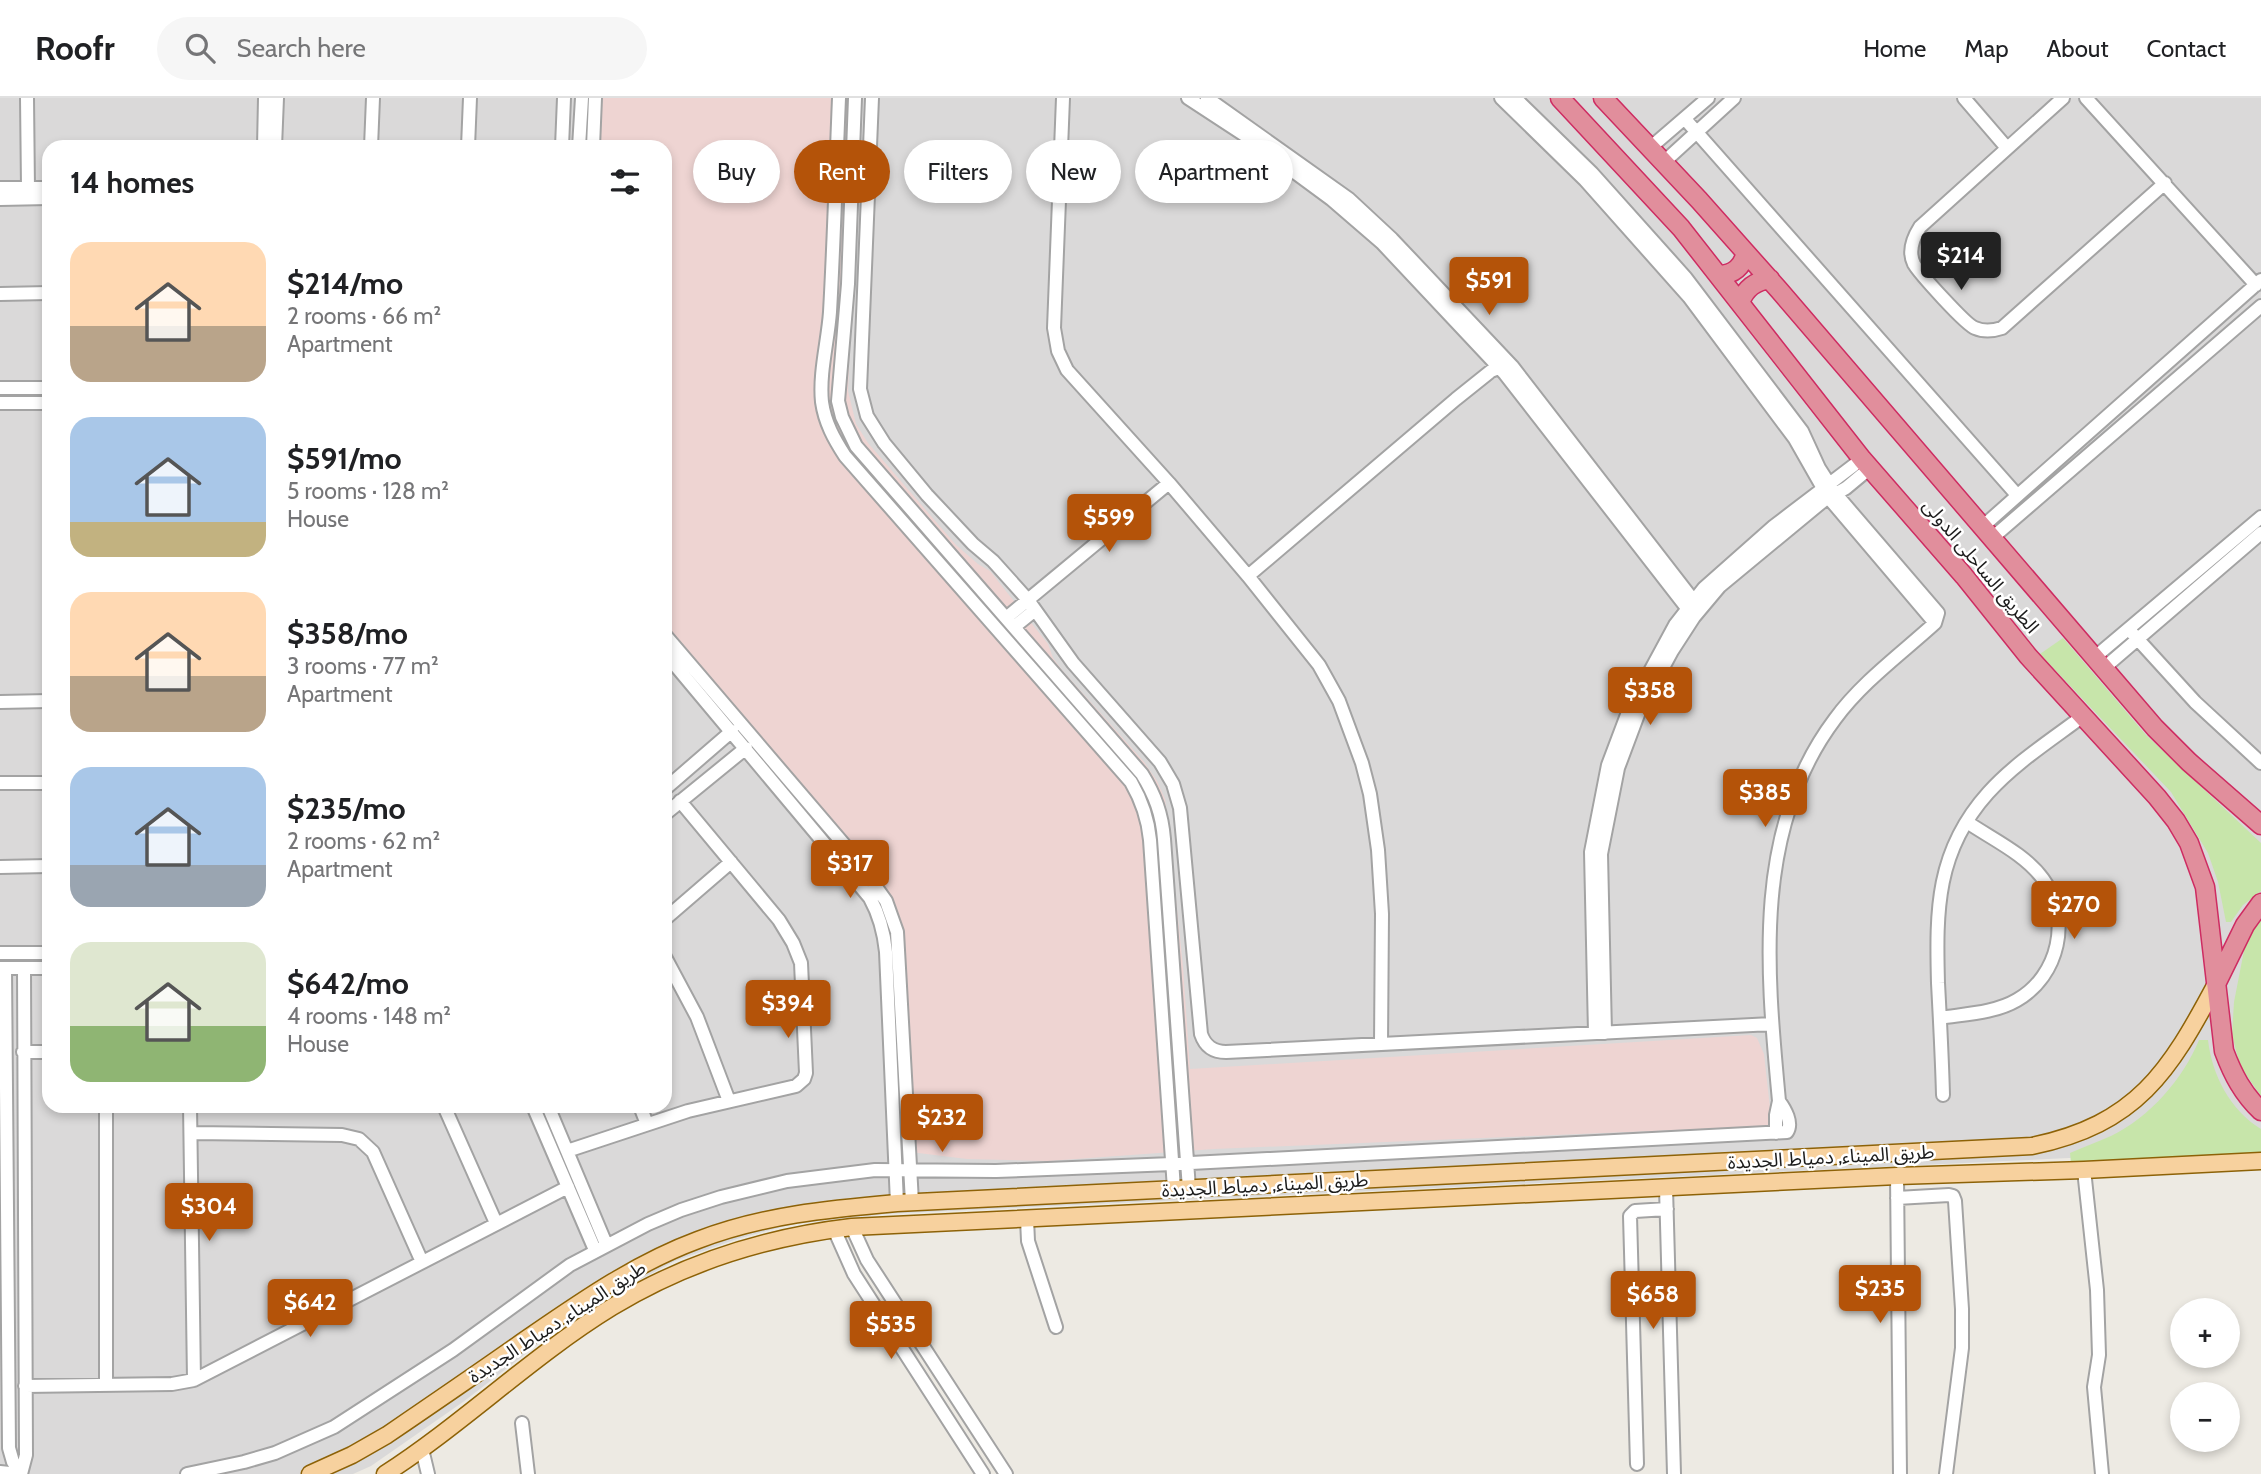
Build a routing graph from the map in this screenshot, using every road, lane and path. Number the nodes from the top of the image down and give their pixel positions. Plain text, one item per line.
1 (27, 98) edge
2 (265, 98) edge
3 (277, 98) edge
4 (373, 98) edge
5 (470, 98) edge
6 (564, 98) edge
7 (582, 98) edge
8 (595, 98) edge
9 (839, 98) edge
10 (855, 98) edge
11 (872, 98) edge
12 (1063, 98) edge
13 (1188, 98) edge
14 (1207, 98) edge
15 (1501, 98) edge
16 (1515, 98) edge
17 (1560, 98) edge
18 (1603, 98) edge
19 (1708, 98) edge
20 (1734, 98) edge
21 (1964, 98) edge
22 (2063, 98) edge
23 (2086, 98) edge
24 (1685, 118) junction
25 (1696, 131) junction
26 (264, 140) edge
27 (275, 140) edge
28 (371, 140) edge
29 (468, 140) edge
30 (562, 140) edge
31 (579, 140) edge
32 (593, 140) edge
33 (1651, 148) junction
34 (2007, 148) junction
35 (1664, 162) junction
36 (2165, 183) junction
37 (0, 188) edge
38 (28, 188) junction
39 (42, 188) edge
40 (0, 198) edge
41 (42, 198) edge
42 (1746, 253) junction
43 (1720, 275) junction
44 (1770, 279) junction
45 (2258, 282) edge
46 (42, 293) edge
47 (0, 294) edge
48 (1740, 302) junction
49 (2261, 306) edge
50 (1505, 366) junction
51 (0, 388) edge
52 (42, 388) edge
53 (0, 403) edge
54 (42, 403) edge
55 (1866, 463) junction
56 (1169, 483) junction
57 (1828, 491) junction
58 (2017, 495) junction
59 (2261, 517) edge
60 (1986, 533) junction
61 (2261, 533) edge
62 (1248, 576) junction
63 (1031, 605) junction
64 (1694, 608) junction
65 (1010, 623) junction
66 (2134, 634) junction
67 (672, 644) edge
68 (672, 661) edge
69 (2100, 662) junction
70 (42, 701) edge
71 (0, 702) edge
72 (2083, 716) junction
73 (732, 732) junction
74 (746, 748) junction
75 (2261, 763) edge
76 (672, 780) edge
77 (0, 783) edge
78 (42, 783) edge
79 (790, 791) junction
80 (680, 801) junction
81 (672, 808) edge
82 (1967, 822) junction
83 (2261, 825) edge
84 (731, 862) junction
85 (42, 866) edge
86 (0, 867) edge
87 (2261, 903) edge
88 (672, 913) edge
89 (0, 953) edge
90 (42, 953) edge
91 (2, 968) edge
92 (24, 968) junction
93 (42, 968) edge
94 (672, 970) edge
95 (2216, 984) junction
96 (1940, 1018) junction
97 (1772, 1024) junction
98 (1600, 1033) junction
99 (1381, 1044) junction
100 (3, 1048) edge
101 (23, 1052) junction
102 (42, 1052) edge
103 (1943, 1095) dead end
104 (729, 1101) junction
105 (2261, 1111) edge
106 (106, 1113) edge
107 (190, 1113) edge
108 (447, 1113) edge
109 (536, 1113) edge
110 (551, 1113) edge
111 (643, 1113) edge
112 (647, 1124) junction
113 (191, 1133) junction
114 (567, 1151) junction
115 (2261, 1161) edge
116 (1172, 1164) junction
117 (1186, 1164) junction
118 (896, 1170) junction
119 (911, 1170) junction
120 (2084, 1170) junction
121 (1896, 1175) junction
122 (1315, 1182) junction
123 (1294, 1183) junction
124 (568, 1187) junction
125 (1666, 1188) junction
126 (1182, 1189) junction
127 (1897, 1198) junction
128 (904, 1203) junction
129 (1316, 1204) junction
130 (1296, 1205) junction
131 (1667, 1209) junction
132 (1027, 1219) junction
133 (496, 1223) junction
134 (852, 1227) junction
135 (834, 1229) junction
136 (601, 1247) junction
137 (422, 1262) junction
138 (4, 1286) edge
139 (1056, 1327) dead end
140 (4, 1367) edge
141 (194, 1381) junction
142 (106, 1384) junction
143 (24, 1386) junction
144 (522, 1423) dead end
145 (422, 1449) junction
146 (1637, 1464) dead end
147 (0, 1472) edge
148 (21, 1474) edge
149 (187, 1474) edge
150 (310, 1474) edge
151 (385, 1474) edge
152 (428, 1474) edge
153 (528, 1474) edge
154 (983, 1474) edge
155 (1006, 1474) edge
156 (1674, 1474) edge
157 (1899, 1474) edge
158 (1946, 1474) edge
159 (2102, 1474) edge

1 - 38 street
2 - 26 street
3 - 27 street
4 - 28 street
5 - 29 street
6 - 30 street
7 - 31 street
8 - 32 street
9 - 116 street
10 - 65 street
11 - 63 street
12 - 56 street
13 - 50 street
14 - 50 street
15 - 57 street
16 - 57 street
17 - 43 highway, الطريق الساحلى الدولى
18 - 33 highway, الطريق الساحلى الدولى
19 - 24 street
20 - 25 street
21 - 34 street
22 - 34 street
23 - 36 street
24 - 25 street
24 - 33 street
25 - 35 street
25 - 58 street
33 - 35 highway, الطريق الساحلى الدولى
34 - 36 street
35 - 42 highway, الطريق الساحلى الدولى
36 - 45 street
37 - 38 street
38 - 39 street
40 - 41 street
42 - 43 highway
42 - 44 highway, الطريق الساحلى الدولى
43 - 48 highway, الطريق الساحلى الدولى
44 - 48 highway
44 - 60 highway, الطريق الساحلى الدولى
45 - 58 street
46 - 47 street
48 - 55 highway, الطريق الساحلى الدولى
49 - 60 street
50 - 62 street
50 - 64 street
51 - 52 street
53 - 54 street
55 - 57 street
55 - 72 highway, الطريق الساحلى الدولى
56 - 62 street
56 - 63 street
57 - 64 street
57 - 97 street
58 - 60 street
59 - 66 street
60 - 69 highway, الطريق الساحلى الدولى
61 - 66 street
62 - 99 street
63 - 65 street
63 - 99 street
64 - 98 street
65 - 117 street
66 - 69 street
66 - 75 street
67 - 79 street
68 - 73 street
69 - 83 highway, الطريق الساحلى الدولى
70 - 71 street
72 - 82 street
72 - 95 highway, الطريق الساحلى الدولى
73 - 74 street
73 - 76 street
74 - 79 street
74 - 80 street
77 - 78 street
79 - 118 street
79 - 119 street
80 - 81 street
80 - 84 street
82 - 96 street
82 - 96 street
84 - 88 street
84 - 104 street
85 - 86 street
87 - 95 highway
89 - 90 street
91 - 92 street
91 - 100 street
92 - 93 street
92 - 101 street
94 - 104 street
95 - 105 highway, الطريق الساحلى الدولى
95 - 122 main road, طريق الميناء, دمياط الجديدة
96 - 103 street
97 - 98 street
97 - 117 street
98 - 99 street
100 - 138 street
101 - 102 street
101 - 143 street
104 - 112 street
106 - 142 street
107 - 113 street
108 - 133 street
109 - 124 street
110 - 114 street
111 - 112 street
112 - 114 street
113 - 137 street
113 - 141 street
114 - 136 street
115 - 120 main road, طريق الميناء, دمياط الجديدة
116 - 117 street
116 - 119 street
116 - 126 street
117 - 126 street
118 - 119 street
118 - 128 street
118 - 136 street
119 - 128 street
120 - 121 main road, طريق الميناء, دمياط الجديدة
120 - 159 street
121 - 125 main road, طريق الميناء, دمياط الجديدة
121 - 127 street
122 - 123 main road, طريق الميناء, دمياط الجديدة
122 - 129 main road
123 - 126 main road, طريق الميناء, دمياط الجديدة
123 - 130 main road
124 - 133 street
124 - 136 street
125 - 129 main road, طريق الميناء, دمياط الجديدة
125 - 131 street
126 - 128 main road, طريق الميناء, دمياط الجديدة
127 - 157 street
127 - 158 street
128 - 150 main road, طريق الميناء, دمياط الجديدة
129 - 130 main road, طريق الميناء, دمياط الجديدة
130 - 132 main road, طريق الميناء, دمياط الجديدة
131 - 146 street
131 - 156 street
132 - 134 main road, طريق الميناء, دمياط الجديدة
132 - 139 street
133 - 137 street
134 - 135 main road, طريق الميناء, دمياط الجديدة
134 - 155 street
135 - 145 main road, طريق الميناء, دمياط الجديدة
135 - 154 street
136 - 149 street
137 - 141 street
138 - 140 street
140 - 148 street
141 - 142 street
142 - 143 street
143 - 148 street
144 - 153 street
145 - 151 main road, طريق الميناء, دمياط الجديدة
145 - 152 street
147 - 148 street

